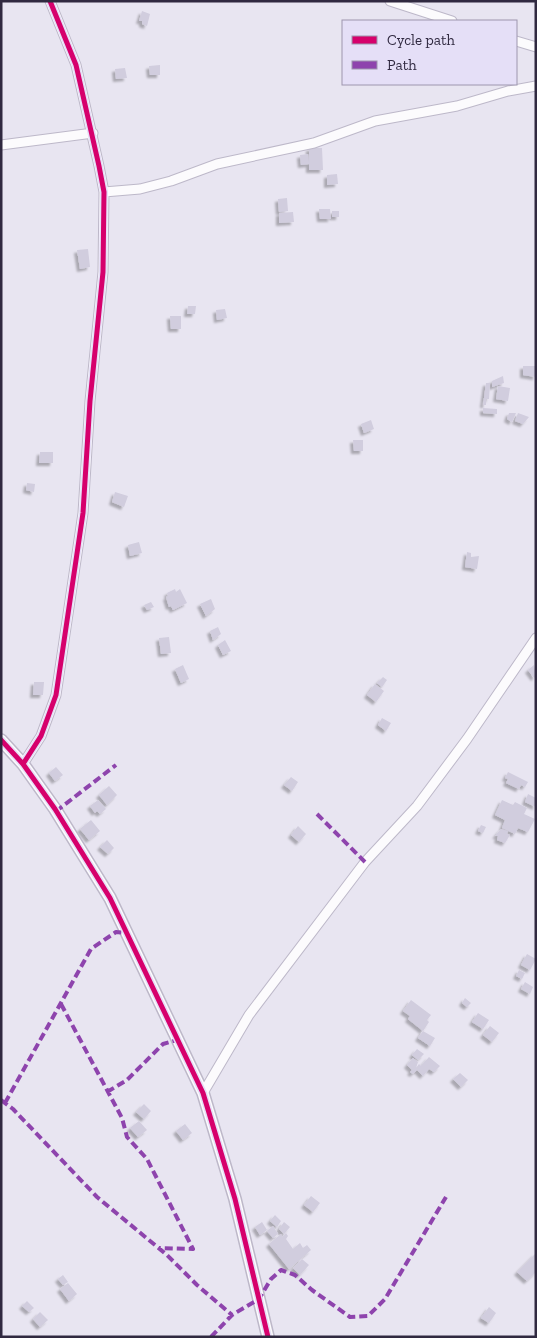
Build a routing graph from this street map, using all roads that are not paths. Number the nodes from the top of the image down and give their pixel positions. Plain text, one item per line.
1 (50, 1) edge
2 (390, 1) edge
3 (449, 20) edge
4 (517, 41) edge
5 (536, 47) edge
6 (536, 86) edge
7 (93, 133) junction
8 (1, 145) edge
9 (104, 192) junction
10 (536, 638) edge
11 (1, 740) edge
12 (23, 764) junction
13 (203, 1093) junction
14 (268, 1337) edge

1 - 7 street
2 - 3 street
4 - 5 street
6 - 9 street
7 - 8 street
7 - 9 street
9 - 12 street
10 - 13 street
11 - 12 street
12 - 13 street
13 - 14 street

